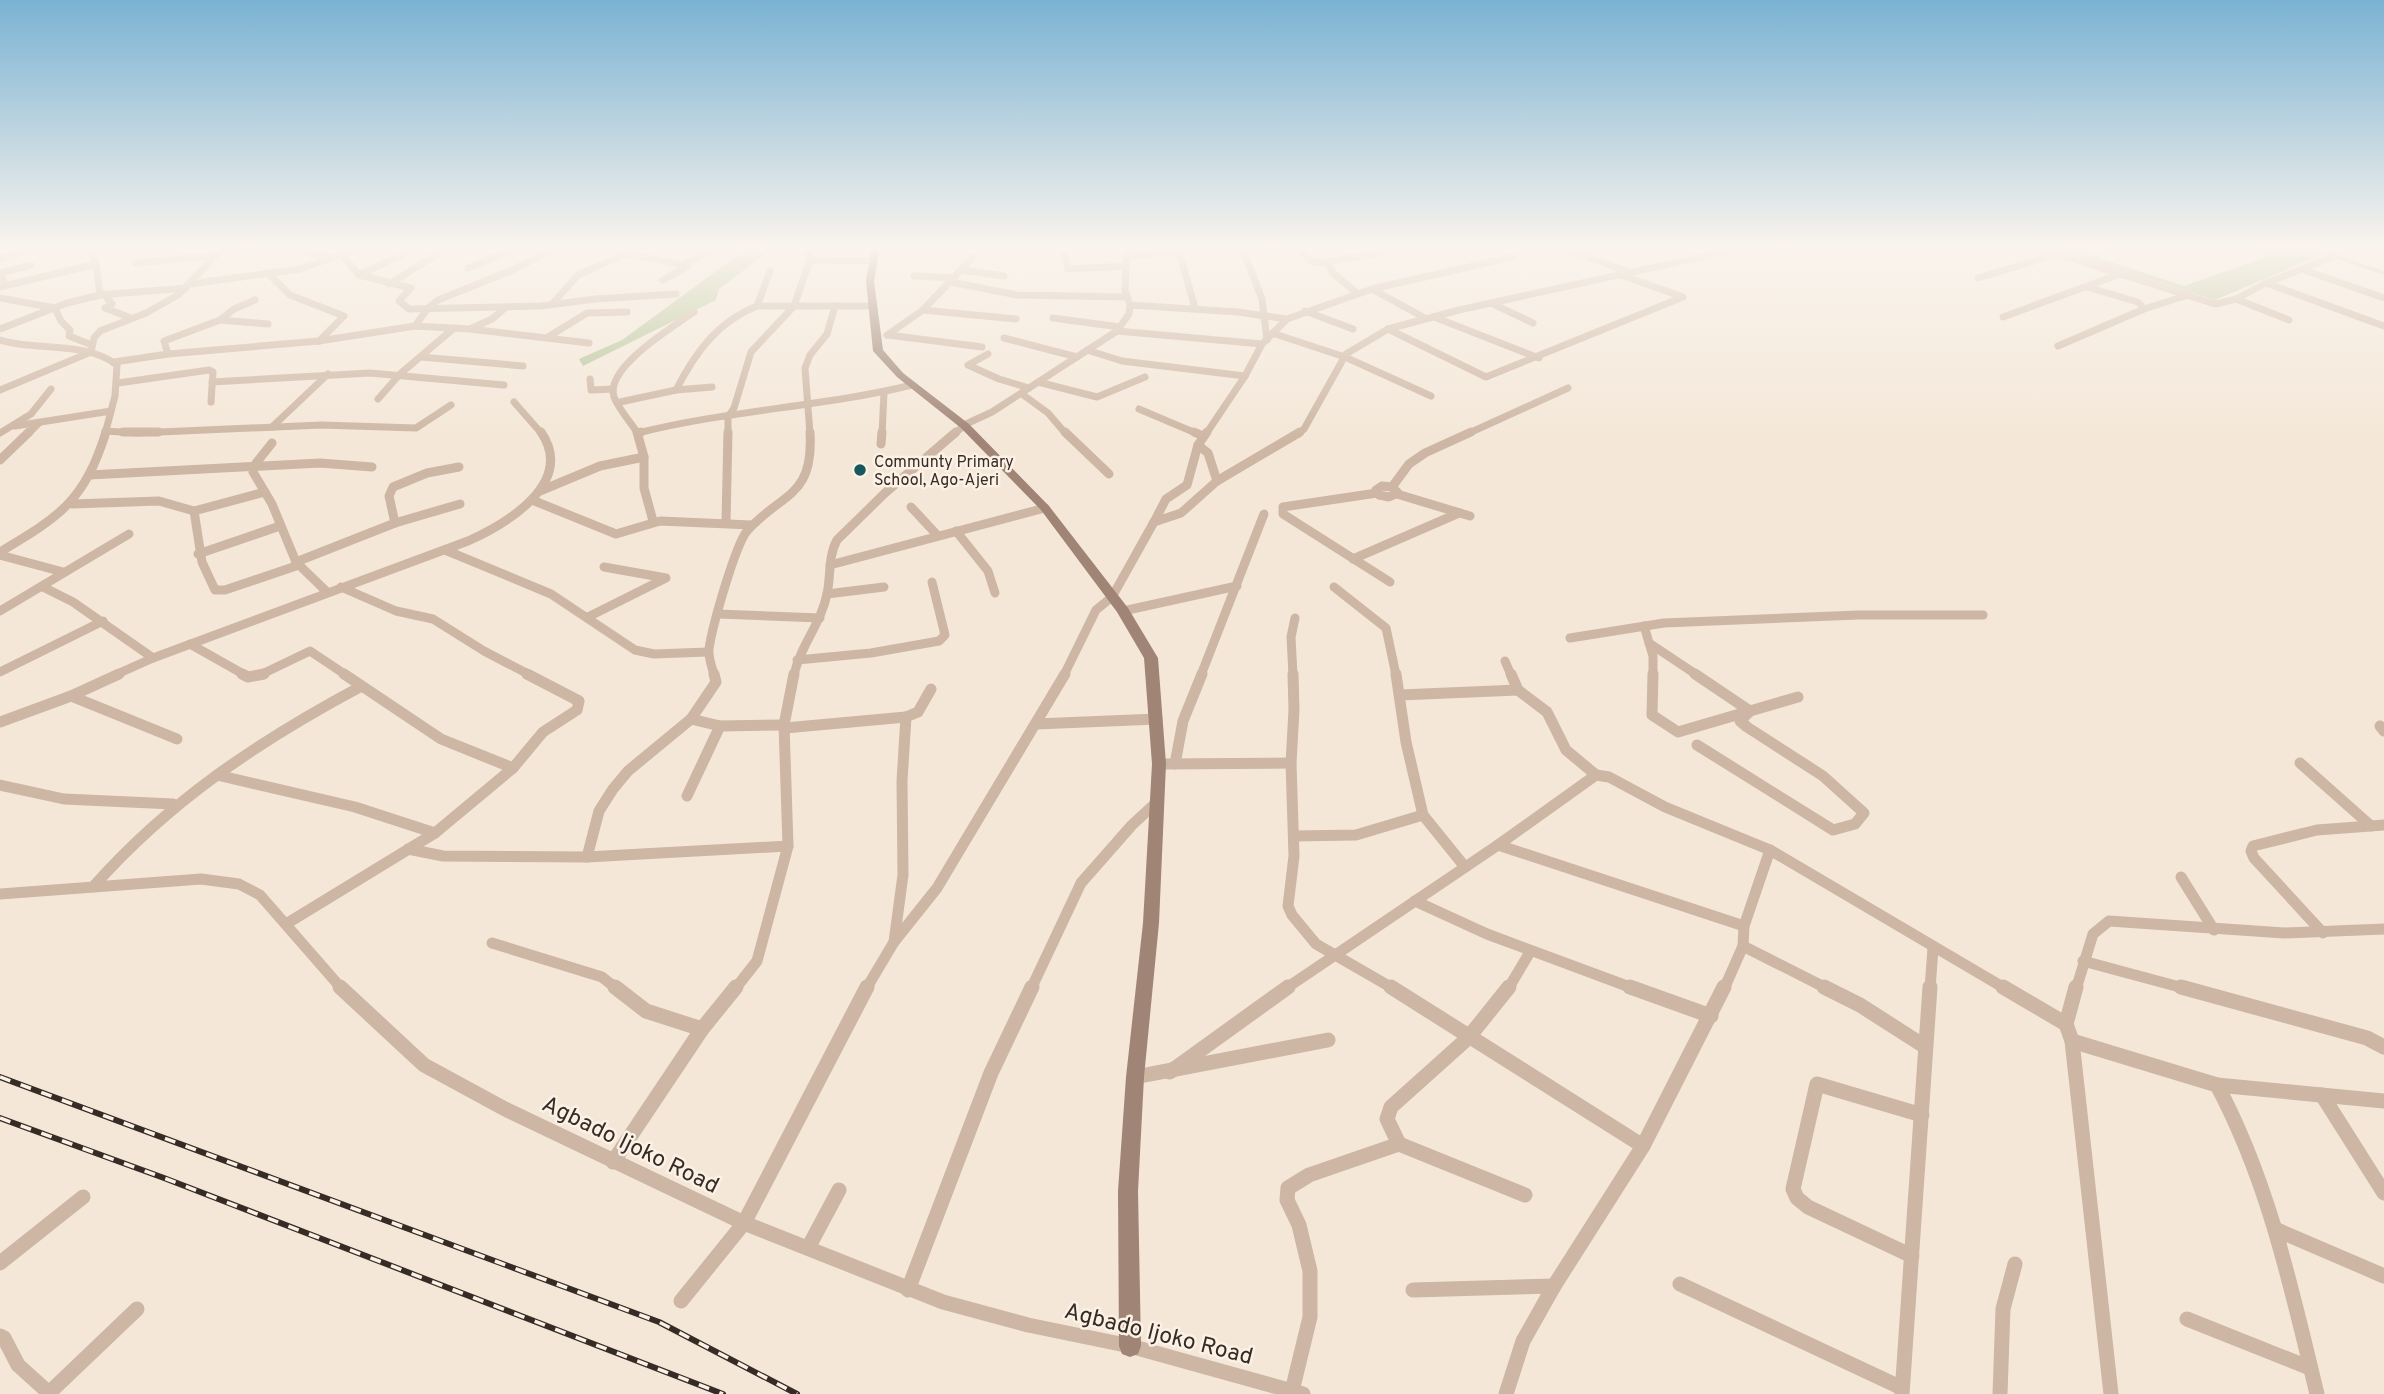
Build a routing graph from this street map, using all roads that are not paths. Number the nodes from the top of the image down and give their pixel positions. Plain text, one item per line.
1 (44, 312) edge
2 (57, 312) edge
3 (116, 312) edge
4 (145, 312) edge
5 (230, 312) edge
6 (334, 312) edge
7 (425, 312) edge
8 (500, 312) edge
9 (624, 312) edge
10 (694, 312) dead end
11 (740, 312) edge
12 (788, 312) edge
13 (833, 312) edge
14 (875, 312) edge
15 (920, 312) edge
16 (944, 312) edge
17 (1129, 312) edge
18 (1238, 312) edge
19 (1303, 312) edge
20 (1308, 312) edge
21 (1414, 312) edge
22 (1454, 312) edge
23 (1510, 312) edge
24 (1647, 312) edge
25 (2017, 312) edge
26 (2137, 312) edge
27 (2269, 312) edge
28 (2346, 312) edge
29 (1265, 314) junction
30 (1434, 317) junction
31 (2003, 317) dead end
32 (131, 318) junction
33 (1053, 318) dead end
34 (1425, 318) junction
35 (1016, 319) dead end
36 (1287, 319) junction
37 (220, 320) junction
38 (2289, 320) dead end
39 (1533, 323) dead end
40 (268, 324) dead end
41 (415, 326) junction
42 (2384, 326) edge
43 (454, 328) junction
44 (0, 329) edge
45 (470, 329) junction
46 (1119, 329) junction
47 (1353, 329) dead end
48 (1388, 329) junction
49 (881, 336) junction
50 (548, 337) junction
51 (1004, 338) dead end
52 (1267, 339) junction
53 (0, 340) edge
54 (320, 341) junction
55 (589, 343) dead end
56 (2058, 346) dead end
57 (91, 349) junction
58 (1087, 350) junction
59 (168, 354) junction
60 (421, 357) junction
61 (1077, 357) junction
62 (1345, 357) junction
63 (1539, 358) junction
64 (114, 362) junction
65 (523, 366) dead end
66 (400, 373) junction
67 (328, 374) junction
68 (1245, 376) junction
69 (1145, 377) dead end
70 (590, 379) dead end
71 (212, 382) junction
72 (0, 383) edge
73 (118, 383) junction
74 (13, 384) junction
75 (504, 384) dead end
76 (912, 385) junction
77 (712, 387) dead end
78 (1029, 388) junction
79 (1568, 388) dead end
80 (51, 389) dead end
81 (613, 389) junction
82 (0, 390) edge
83 (676, 390) junction
84 (884, 393) junction
85 (1431, 396) dead end
86 (378, 399) dead end
87 (211, 402) dead end
88 (514, 402) dead end
89 (620, 402) junction
90 (451, 405) dead end
91 (808, 405) junction
92 (1139, 409) dead end
93 (111, 411) junction
94 (730, 413) junction
95 (39, 423) junction
96 (15, 426) junction
97 (965, 426) junction
98 (272, 427) junction
99 (105, 431) junction
100 (0, 433) edge
101 (638, 433) junction
102 (1200, 441) junction
103 (271, 443) dead end
104 (881, 444) dead end
105 (644, 457) junction
106 (0, 460) edge
107 (253, 467) junction
108 (372, 467) dead end
109 (459, 467) dead end
110 (1109, 474) dead end
111 (89, 475) junction
112 (1217, 481) junction
113 (1395, 490) junction
114 (540, 491) junction
115 (265, 492) junction
116 (532, 500) junction
117 (72, 504) junction
118 (460, 505) dead end
119 (911, 507) dead end
120 (1045, 508) junction
121 (194, 511) junction
122 (1459, 513) junction
123 (1264, 514) dead end
124 (1469, 516) dead end
125 (653, 521) junction
126 (726, 522) junction
127 (1154, 522) junction
128 (395, 523) junction
129 (751, 525) junction
130 (280, 526) junction
131 (957, 531) junction
132 (129, 534) dead end
133 (938, 536) junction
134 (445, 550) junction
135 (0, 553) edge
136 (198, 554) junction
137 (1353, 559) junction
138 (297, 564) junction
139 (830, 565) junction
140 (604, 567) dead end
141 (63, 572) junction
142 (1390, 582) dead end
143 (932, 583) dead end
144 (1237, 586) junction
145 (43, 587) junction
146 (341, 587) junction
147 (884, 587) dead end
148 (1334, 587) dead end
149 (327, 592) junction
150 (995, 593) dead end
151 (827, 594) junction
152 (1112, 597) junction
153 (0, 611) edge
154 (1123, 611) junction
155 (718, 614) junction
156 (1983, 615) dead end
157 (588, 617) junction
158 (820, 618) junction
159 (1296, 618) dead end
160 (103, 621) junction
161 (1644, 626) junction
162 (1570, 638) dead end
163 (1649, 643) junction
164 (190, 644) junction
165 (708, 652) junction
166 (153, 658) junction
167 (797, 660) junction
168 (1505, 661) dead end
169 (0, 671) edge
170 (360, 687) junction
171 (931, 689) dead end
172 (1518, 690) junction
173 (1401, 695) junction
174 (71, 696) junction
175 (1798, 697) dead end
176 (1750, 711) junction
177 (906, 717) junction
178 (691, 719) junction
179 (1157, 719) junction
180 (0, 722) edge
181 (1036, 724) junction
182 (720, 726) junction
183 (785, 726) junction
184 (177, 739) dead end
185 (1698, 745) dead end
186 (1291, 763) junction
187 (2300, 763) dead end
188 (1167, 764) junction
189 (513, 768) junction
190 (217, 775) junction
191 (1596, 775) junction
192 (0, 785) edge
193 (687, 796) dead end
194 (1158, 801) junction
195 (173, 804) junction
196 (1423, 815) junction
197 (2378, 825) edge
198 (435, 833) junction
199 (1294, 836) junction
200 (1498, 845) junction
201 (788, 846) junction
202 (408, 849) junction
203 (1770, 850) junction
204 (587, 857) junction
205 (1465, 867) junction
206 (2181, 877) dead end
207 (93, 887) junction
208 (0, 894) edge
209 (1415, 901) junction
210 (286, 925) junction
211 (1744, 926) junction
212 (2384, 929) edge
213 (2214, 930) junction
214 (2323, 933) junction
215 (894, 942) junction
216 (492, 943) dead end
217 (1744, 946) junction
218 (1933, 948) junction
219 (1530, 951) junction
220 (1333, 954) junction
221 (2083, 961) junction
222 (1711, 1016) junction
223 (2066, 1024) junction
224 (702, 1029) junction
225 (1468, 1038) junction
226 (1328, 1040) dead end
227 (2072, 1041) junction
228 (1924, 1046) junction
229 (2384, 1047) edge
230 (1170, 1072) junction
231 (1135, 1077) junction
232 (2217, 1085) junction
233 (2322, 1095) junction
234 (2384, 1101) edge
235 (1922, 1115) junction
236 (1399, 1144) junction
237 (1643, 1146) junction
238 (613, 1163) junction
239 (839, 1190) dead end
240 (2384, 1193) edge
241 (1525, 1195) dead end
242 (83, 1197) dead end
243 (744, 1223) junction
244 (2277, 1230) junction
245 (808, 1248) junction
246 (1912, 1256) junction
247 (0, 1263) edge
248 (2015, 1264) dead end
249 (2384, 1276) edge
250 (1680, 1284) dead end
251 (1554, 1286) junction
252 (908, 1290) junction
253 (1413, 1290) dead end
254 (681, 1301) dead end
255 (137, 1309) dead end
256 (2187, 1319) dead end
257 (0, 1336) edge
258 (1130, 1346) junction
259 (2310, 1368) junction
260 (1902, 1391) edge
261 (1298, 1393) edge
262 (49, 1394) edge
263 (1506, 1394) edge
264 (2000, 1394) edge
265 (2111, 1394) edge
266 (2317, 1394) edge

1 - 44 street
2 - 57 street
3 - 32 street
4 - 32 street
5 - 37 street
6 - 54 street
7 - 41 street
8 - 45 street
9 - 50 street
10 - 81 street
11 - 83 street
12 - 94 street
13 - 91 street
14 - 49 main road
15 - 49 street
16 - 35 street
17 - 46 street
18 - 29 street
19 - 36 street
20 - 47 street
21 - 34 street
22 - 30 street
23 - 39 street
24 - 63 street
25 - 31 street
26 - 56 street
27 - 38 street
28 - 42 street
29 - 36 street
29 - 52 street
30 - 34 street
30 - 63 street
32 - 57 street
33 - 46 street
34 - 48 street
36 - 52 street
37 - 40 street
37 - 59 street
41 - 43 street
41 - 54 street
43 - 45 street
43 - 60 street
45 - 50 street
46 - 52 street
46 - 58 street
48 - 62 street
48 - 63 street
49 - 76 main road
49 - 78 street
50 - 55 street
51 - 61 street
52 - 62 street
52 - 68 street
53 - 57 street
54 - 59 street
57 - 64 street
57 - 74 street
58 - 61 street
58 - 68 street
59 - 64 street
60 - 65 street
60 - 66 street
61 - 78 street
62 - 85 street
62 - 112 street
64 - 73 street
66 - 67 street
66 - 75 street
66 - 86 street
67 - 71 street
67 - 98 street
68 - 102 street
69 - 78 street
70 - 81 street
71 - 73 street
71 - 87 street
72 - 74 street
73 - 93 street
74 - 82 street
76 - 84 street
76 - 97 main road
77 - 83 street
78 - 97 street
78 - 110 street
79 - 113 street
80 - 96 street
81 - 89 street
83 - 89 street
84 - 91 street
84 - 104 street
88 - 114 street
89 - 101 street
90 - 98 street
91 - 94 street
91 - 129 street
92 - 102 street
93 - 95 street
93 - 99 street
94 - 101 street
94 - 126 street
95 - 96 street
95 - 106 street
96 - 100 street
97 - 120 main road
97 - 139 street
98 - 99 street
99 - 111 street
101 - 105 street
102 - 112 street
102 - 127 street
103 - 107 street
105 - 114 street
105 - 125 street
107 - 108 street
107 - 111 street
107 - 115 street
109 - 128 street
111 - 117 street
112 - 127 street
113 - 122 street
113 - 137 street
114 - 116 street
115 - 121 street
115 - 130 street
116 - 125 street
116 - 134 street
117 - 121 street
117 - 135 street
118 - 128 street
119 - 133 street
120 - 131 street
120 - 152 main road
121 - 136 street
122 - 124 street
122 - 137 street
123 - 144 street
125 - 126 street
126 - 129 street
127 - 152 street
128 - 138 street
129 - 155 street
130 - 136 street
130 - 138 street
131 - 133 street
131 - 150 street
132 - 141 street
133 - 139 street
134 - 146 street
134 - 157 street
135 - 141 street
136 - 138 street
137 - 142 street
138 - 149 street
139 - 151 street
140 - 157 street
141 - 145 street
143 - 167 street
144 - 154 street
144 - 188 street
145 - 153 street
145 - 160 street
146 - 149 street
146 - 189 street
147 - 151 street
148 - 173 street
149 - 164 street
151 - 158 street
152 - 154 main road
152 - 181 street
154 - 179 main road
155 - 158 street
155 - 165 street
156 - 161 street
157 - 165 street
158 - 167 street
159 - 186 street
160 - 166 street
160 - 169 street
161 - 162 street
161 - 163 street
163 - 176 street
163 - 176 street
164 - 166 street
164 - 170 street
165 - 178 street
166 - 174 street
167 - 183 street
168 - 172 street
170 - 189 street
170 - 190 street
171 - 177 street
172 - 173 street
172 - 191 street
173 - 196 street
174 - 180 street
174 - 184 street
175 - 176 street
176 - 185 street
177 - 183 street
177 - 215 street
178 - 182 street
178 - 204 street
179 - 181 street
179 - 188 main road
181 - 215 street
182 - 183 street
182 - 193 street
183 - 201 street
186 - 188 street
186 - 199 street
187 - 197 street
188 - 194 main road
189 - 198 street
190 - 195 street
190 - 198 street
191 - 200 street
191 - 203 street
192 - 195 street
194 - 231 main road
194 - 252 street
195 - 207 street
196 - 199 street
196 - 205 street
197 - 214 street
198 - 202 street
199 - 220 street
200 - 205 street
200 - 211 street
201 - 204 street
201 - 224 street
202 - 204 street
202 - 210 street
203 - 211 street
203 - 218 street
205 - 209 street
206 - 213 street
207 - 208 street, Agbado Ijoko Road
207 - 210 street, Agbado Ijoko Road
209 - 219 street
209 - 220 street
210 - 238 street, Agbado Ijoko Road
211 - 217 street
212 - 214 street
213 - 214 street
213 - 221 street
215 - 243 street
216 - 224 street
217 - 222 street
217 - 228 street
218 - 223 street
218 - 228 street
219 - 222 street
219 - 225 street
220 - 225 street
220 - 230 street
221 - 223 street
221 - 229 street
222 - 237 street
223 - 227 street
224 - 238 street
225 - 236 street
225 - 237 street
226 - 230 street
227 - 232 street
227 - 265 street
228 - 235 street
230 - 231 street
231 - 258 main road
232 - 233 street
232 - 244 street
233 - 234 street
233 - 240 street
235 - 246 street
235 - 246 street
236 - 241 street
236 - 261 street
237 - 251 street
238 - 243 street, Agbado Ijoko Road
239 - 245 street
242 - 247 street
243 - 245 street, Agbado Ijoko Road
243 - 254 street
244 - 249 street
244 - 259 street
245 - 252 street, Agbado Ijoko Road
246 - 260 street
248 - 264 street
250 - 260 street
251 - 253 street
251 - 263 street
252 - 258 street, Agbado Ijoko Road
255 - 262 street
256 - 259 street
257 - 262 street
258 - 261 street, Agbado Ijoko Road
259 - 266 street

